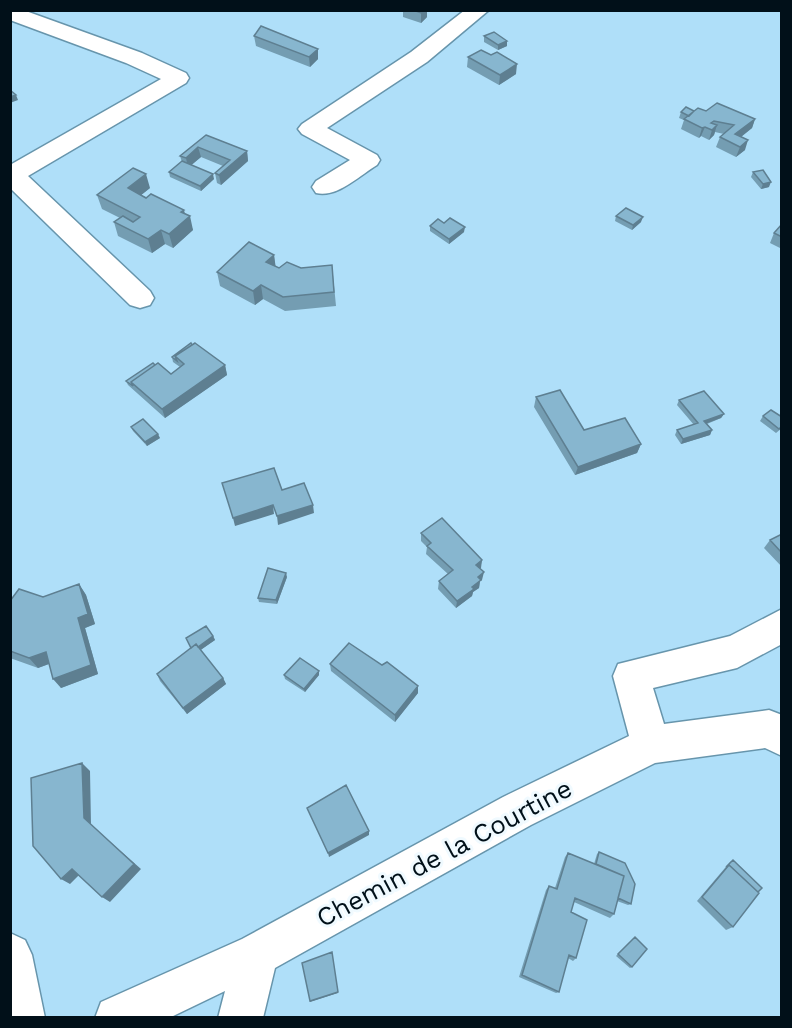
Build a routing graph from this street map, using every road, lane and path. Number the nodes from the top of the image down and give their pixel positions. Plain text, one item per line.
1 (479, 10) edge
2 (10, 13) edge
3 (325, 187) dead end
4 (140, 298) dead end
5 (782, 626) edge
6 (782, 737) edge
7 (651, 745) junction
8 (257, 954) junction
9 (10, 955) edge
10 (23, 1017) edge
11 (117, 1017) edge
12 (240, 1017) edge

1 - 3 street
2 - 4 street
5 - 7 street
6 - 7 street, Chemin de la Courtine
7 - 8 street, Chemin de la Courtine
8 - 11 street, Chemin de la Courtine
8 - 12 street
9 - 10 street

